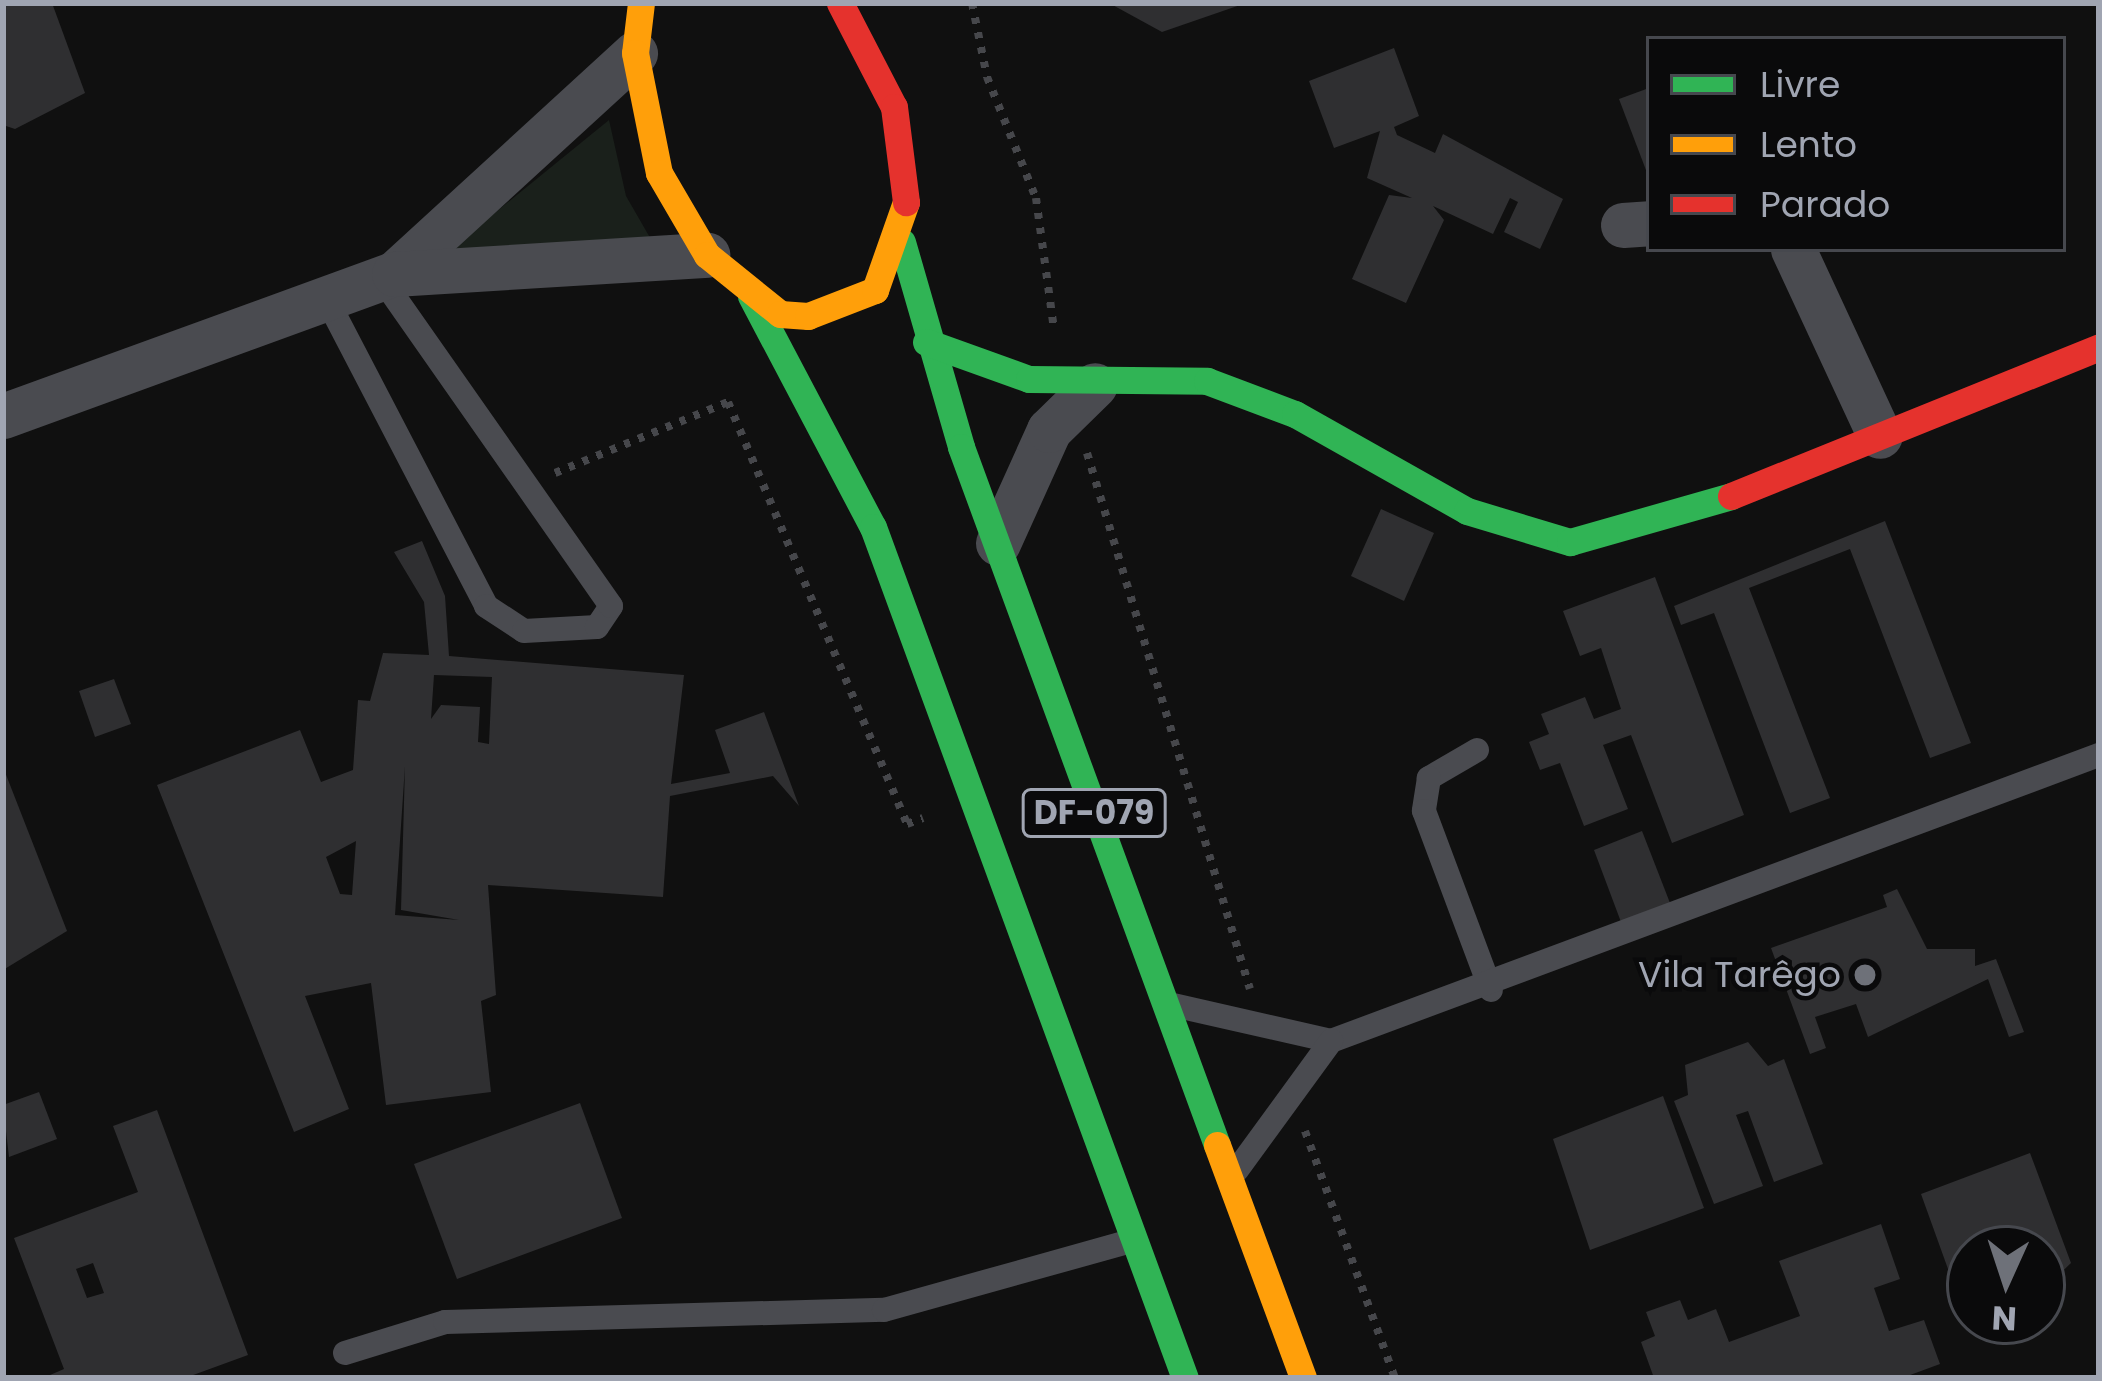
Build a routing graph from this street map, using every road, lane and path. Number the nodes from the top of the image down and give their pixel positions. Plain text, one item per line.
1 (840, 3) edge
2 (972, 3) edge
3 (639, 4) edge
4 (635, 53) junction
5 (902, 242) junction
6 (1794, 252) edge
7 (707, 255) junction
8 (387, 276) junction
9 (751, 296) junction
10 (326, 298) junction
11 (926, 342) junction
12 (2099, 347) edge
13 (1081, 387) junction
14 (3, 416) edge
15 (1880, 436) junction
16 (526, 485) junction
17 (998, 543) junction
18 (1477, 749) dead end
19 (2099, 755) edge
20 (970, 800) junction
21 (1491, 989) junction
22 (1160, 1002) junction
23 (1263, 1026) junction
24 (1331, 1041) junction
25 (1291, 1093) junction
26 (1228, 1183) junction
27 (1132, 1241) junction
28 (345, 1353) dead end
29 (1185, 1378) edge
30 (1303, 1378) edge
31 (1395, 1378) edge

1 - 5 main road, DF-079
2 - 13 path
3 - 4 main road, DF-079
4 - 7 main road, DF-079
4 - 8 street
5 - 9 main road, DF-079
5 - 11 main road, DF-079
6 - 15 street
7 - 8 street
7 - 9 main road, DF-079
8 - 10 street
8 - 16 lane
9 - 20 main road, DF-079
10 - 14 street
10 - 16 lane
11 - 13 main road
11 - 17 main road, DF-079
12 - 15 main road
13 - 15 main road
13 - 17 street
13 - 23 path
16 - 20 path
17 - 22 main road, DF-079
18 - 21 lane
19 - 21 lane
20 - 27 main road, DF-079
21 - 24 lane
22 - 23 lane
22 - 26 main road, DF-079
23 - 24 lane
24 - 25 lane
25 - 26 lane
25 - 31 path
26 - 30 main road, DF-079
27 - 28 lane
27 - 29 main road, DF-079

